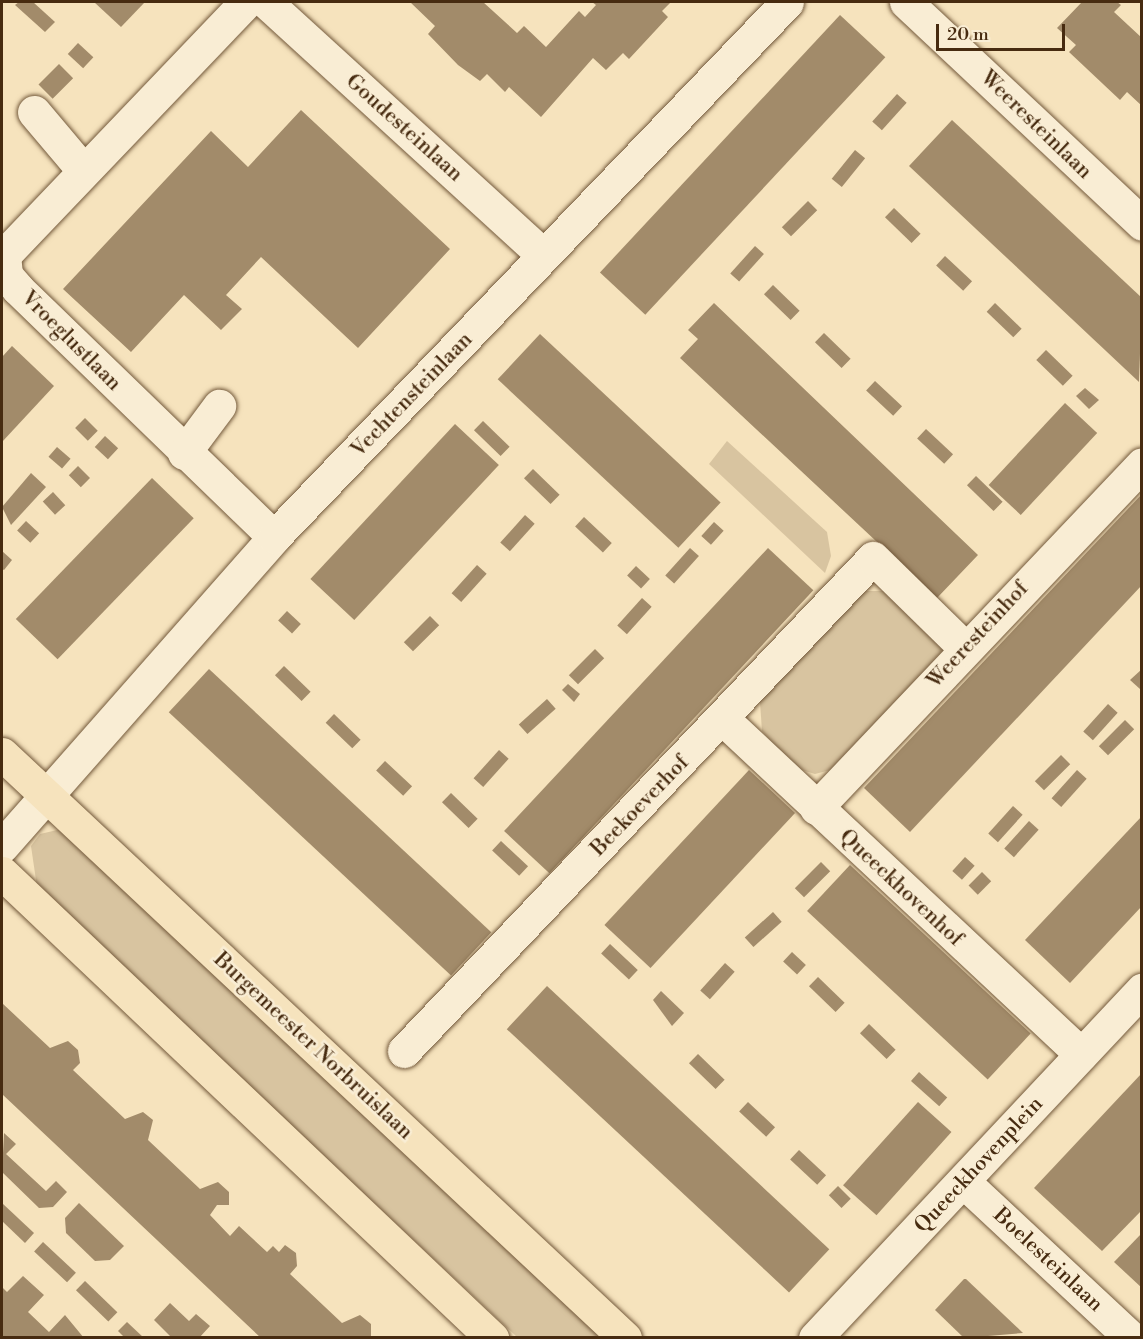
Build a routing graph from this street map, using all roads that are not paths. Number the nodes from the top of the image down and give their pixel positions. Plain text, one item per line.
1 (246, 2) edge
2 (266, 2) edge
3 (787, 2) edge
4 (906, 2) edge
5 (34, 112) dead end
6 (83, 170) junction
7 (1142, 224) edge
8 (543, 255) junction
9 (219, 406) dead end
10 (184, 453) junction
11 (1142, 464) edge
12 (274, 537) junction
13 (966, 649) junction
14 (724, 720) junction
15 (2, 754) edge
16 (45, 795) junction
17 (816, 808) junction
18 (2, 846) edge
19 (2, 873) edge
20 (1142, 990) edge
21 (404, 1051) dead end
22 (1081, 1053) junction
23 (965, 1182) junction
24 (492, 1338) edge
25 (625, 1338) edge
26 (814, 1338) edge
27 (1131, 1338) edge

1 - 6 street, Vroeglustlaan
2 - 8 street, Goudesteinlaan
3 - 8 street, Vechtensteinlaan
4 - 7 street, Weeresteinlaan
5 - 6 street
6 - 10 street, Vroeglustlaan
8 - 12 street, Vechtensteinlaan
9 - 10 street
10 - 12 street, Vroeglustlaan
11 - 13 street, Weeresteinhof
12 - 16 street, Vechtensteinlaan
13 - 14 street, Beekoeverhof
13 - 17 street, Weeresteinhof
14 - 17 street, Queeckhovenhof
14 - 21 street, Beekoeverhof
15 - 16 main road, Burgemeester Norbruislaan
16 - 18 street, Vechtensteinlaan
16 - 25 main road, Burgemeester Norbruislaan
17 - 22 street, Queeckhovenhof
19 - 24 main road
20 - 22 street, Queeckhovenplein
22 - 23 street, Queeckhovenplein
23 - 26 street, Queeckhovenplein
23 - 27 street, Boelesteinlaan

